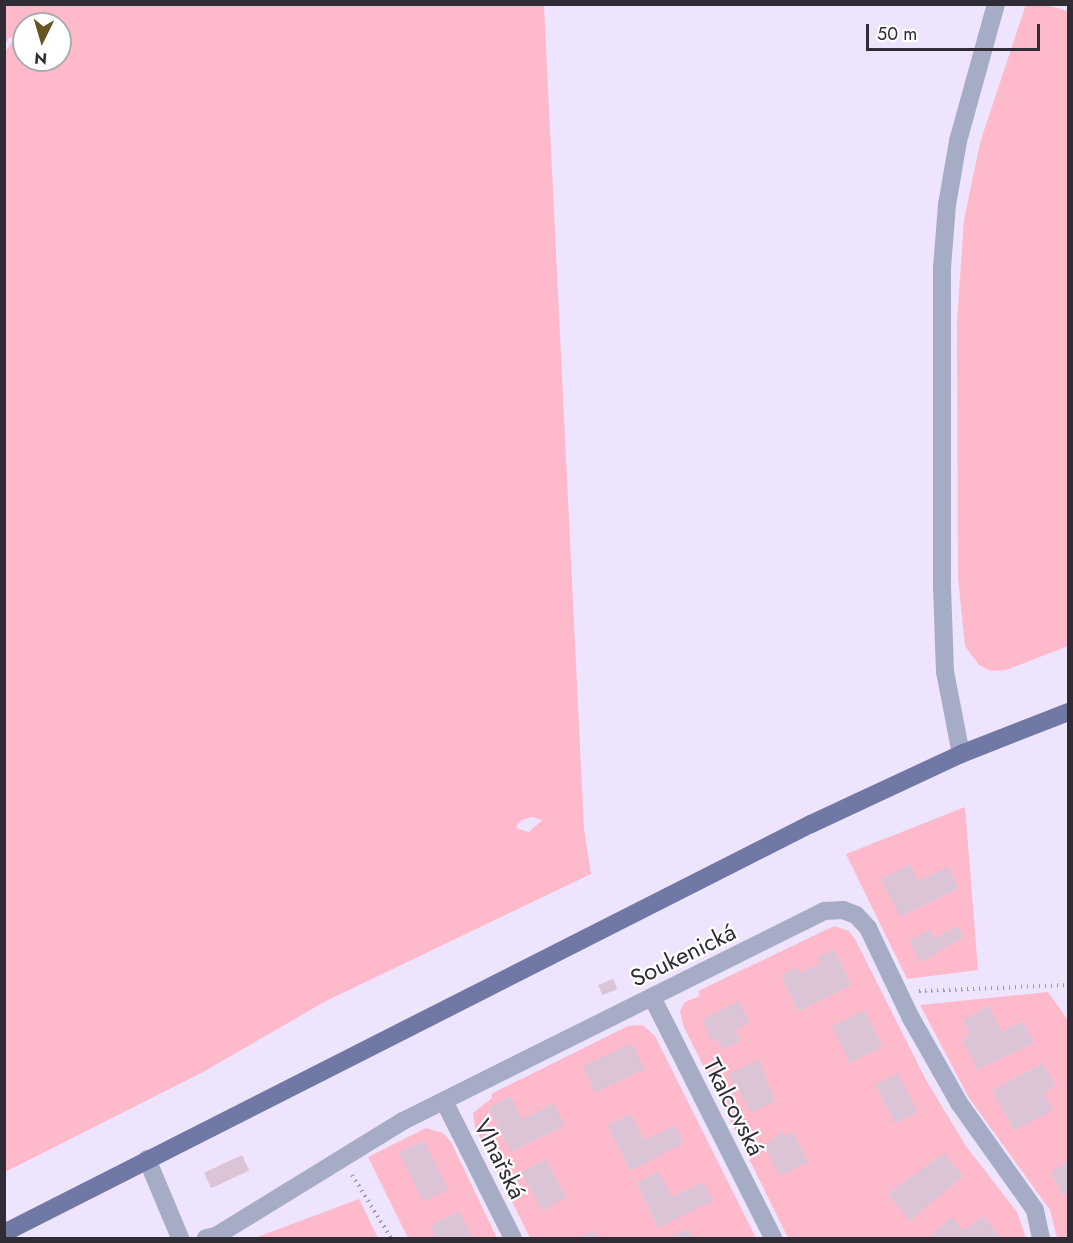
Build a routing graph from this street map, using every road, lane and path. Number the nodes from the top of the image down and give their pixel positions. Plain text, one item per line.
1 (996, 4) edge
2 (1068, 712) edge
3 (961, 754) junction
4 (1068, 985) edge
5 (898, 992) junction
6 (652, 997) junction
7 (444, 1101) junction
8 (147, 1158) junction
9 (342, 1158) junction
10 (4, 1233) edge
11 (180, 1239) edge
12 (206, 1239) edge
13 (391, 1239) edge
14 (513, 1239) edge
15 (773, 1239) edge
16 (1041, 1239) edge

1 - 3 street
2 - 3 main road
3 - 8 main road
4 - 5 path
5 - 6 street, Soukenická
5 - 16 street, Soukenická
6 - 7 street, Soukenická
6 - 15 street, Tkalcovská
7 - 9 street, Soukenická
7 - 14 street, Vlnařská
8 - 10 main road
8 - 11 street
9 - 12 street, Soukenická
9 - 13 path

